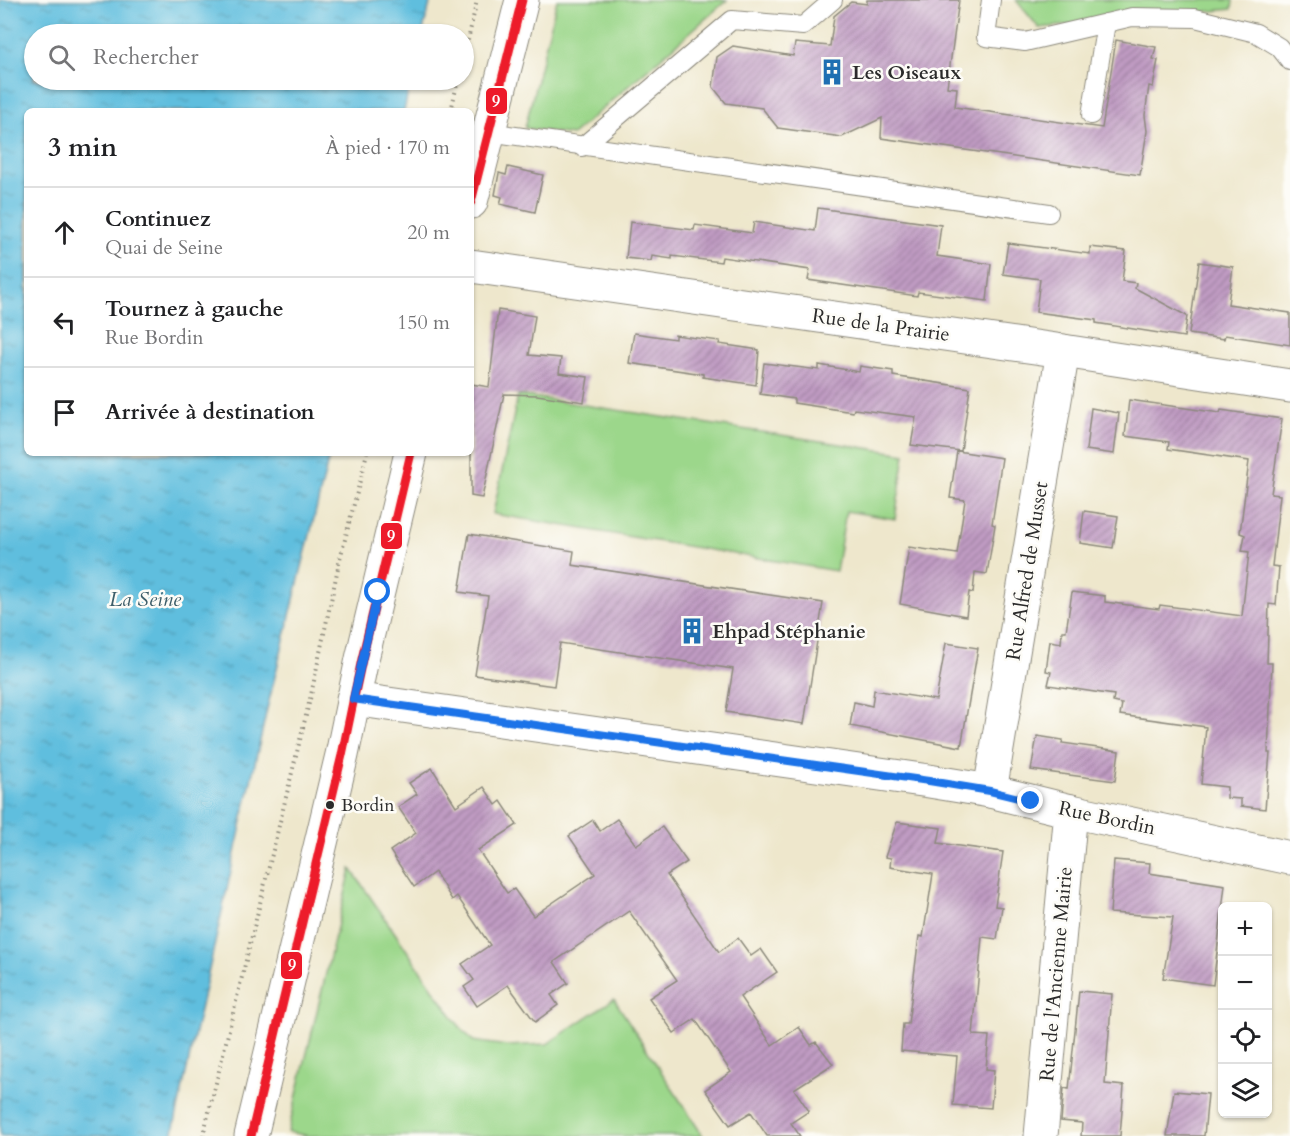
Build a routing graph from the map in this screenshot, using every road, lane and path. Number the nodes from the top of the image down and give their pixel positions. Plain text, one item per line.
1 (477, 0) edge
2 (522, 0) edge
3 (833, 0) edge
4 (991, 0) edge
5 (1106, 23) junction
6 (472, 24) edge
7 (1290, 61) edge
8 (456, 90) edge
9 (452, 108) edge
10 (1091, 115) dead end
11 (489, 132) junction
12 (582, 147) junction
13 (474, 190) edge
14 (1048, 213) dead end
15 (474, 266) edge
16 (1063, 351) junction
17 (1290, 386) edge
18 (366, 456) edge
19 (410, 456) edge
20 (353, 699) junction
21 (990, 791) junction
22 (1071, 811) junction
23 (1290, 858) edge
24 (203, 1136) edge
25 (251, 1136) edge
26 (1041, 1136) edge

1 - 6 path
2 - 11 street
3 - 12 lane
4 - 5 lane
5 - 7 lane
5 - 10 lane
8 - 9 path
11 - 12 lane
11 - 13 street
12 - 14 lane
15 - 16 street, Rue de la Prairie
16 - 17 street, Rue de la Prairie
16 - 21 street, Rue Alfred de Musset
18 - 24 path
19 - 20 street
20 - 21 street, Rue Bordin
20 - 25 street
21 - 22 street, Rue Bordin
22 - 23 street, Rue Bordin
22 - 26 street, Rue de l'Ancienne Mairie

